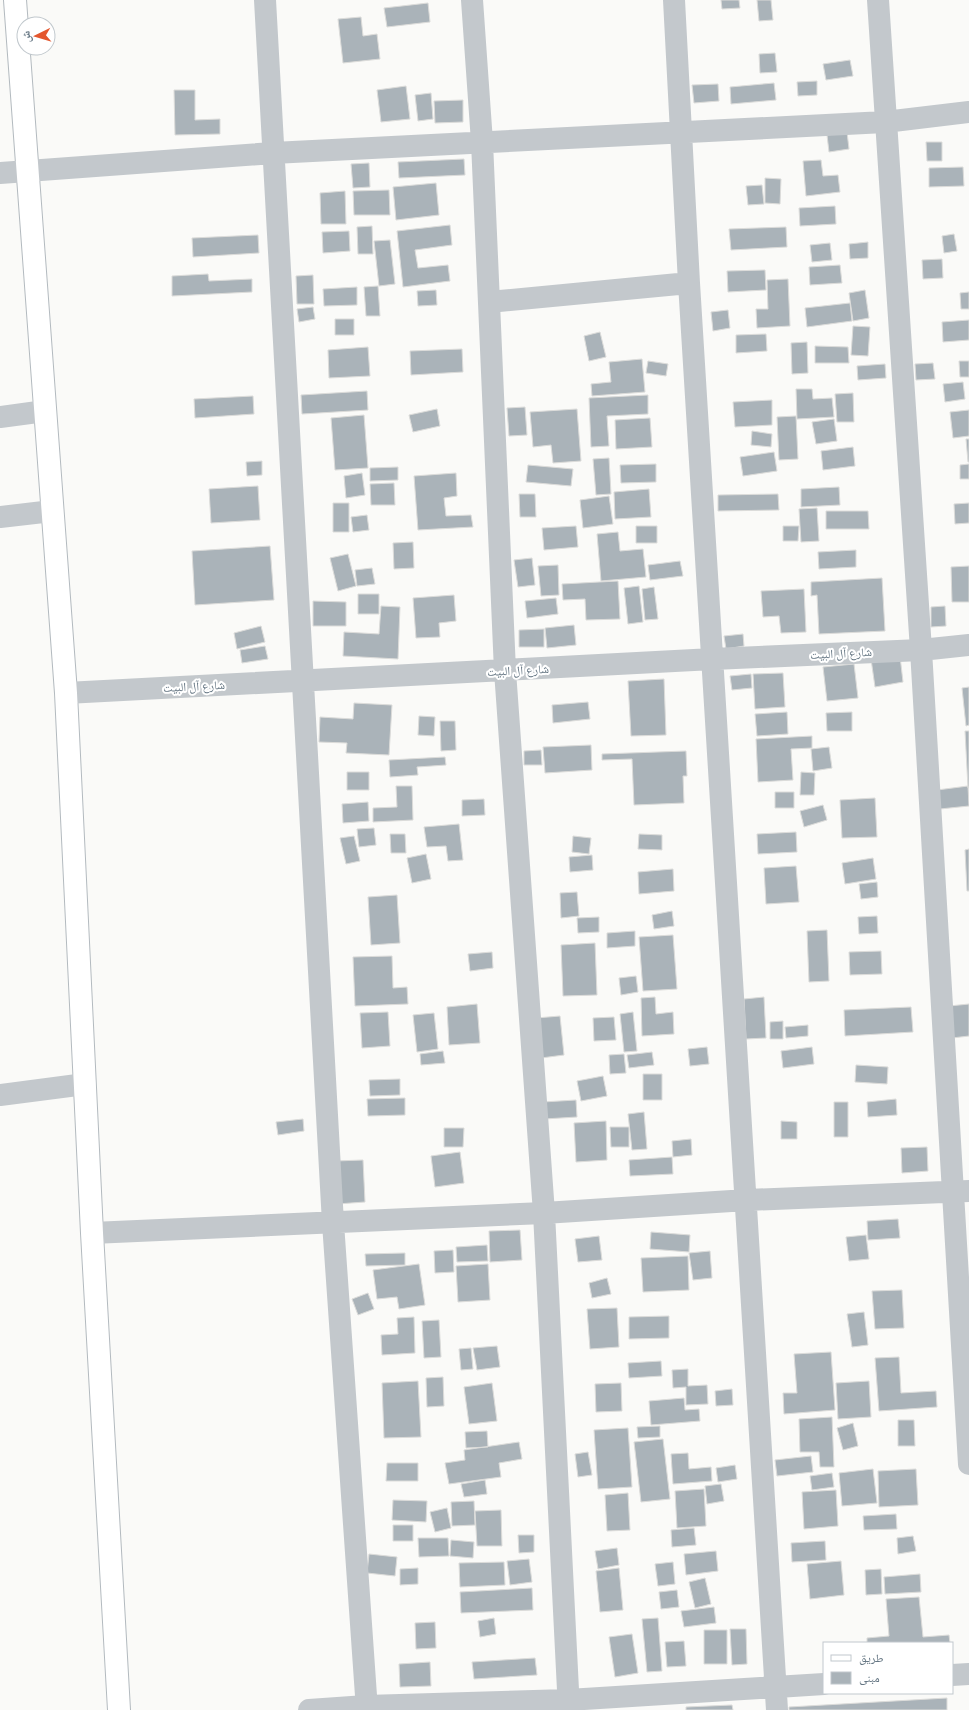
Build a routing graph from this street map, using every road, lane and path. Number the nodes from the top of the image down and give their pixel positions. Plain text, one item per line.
1 (15, 0) edge
2 (265, 0) edge
3 (472, 0) edge
4 (674, 0) edge
5 (878, 0) edge
6 (969, 112) edge
7 (885, 122) junction
8 (682, 132) junction
9 (482, 142) junction
10 (273, 153) junction
11 (27, 170) junction
12 (0, 172) edge
13 (689, 283) junction
14 (489, 302) junction
15 (45, 411) junction
16 (0, 417) edge
17 (52, 511) junction
18 (0, 517) edge
19 (969, 645) edge
20 (921, 650) junction
21 (713, 659) junction
22 (505, 671) junction
23 (304, 680) junction
24 (66, 693) junction
25 (84, 1084) junction
26 (0, 1095) edge
27 (961, 1191) edge
28 (747, 1200) junction
29 (544, 1213) junction
30 (333, 1223) junction
31 (92, 1233) junction
32 (969, 1464) edge
33 (969, 1674) edge
34 (953, 1675) edge
35 (823, 1684) edge
36 (776, 1687) junction
37 (569, 1705) edge
38 (367, 1708) edge
39 (119, 1710) edge
40 (309, 1710) edge
41 (777, 1710) edge

1 - 11 street
2 - 10 street
3 - 9 street
4 - 8 street
5 - 7 street
6 - 7 street
7 - 8 street
7 - 20 street
8 - 9 street
8 - 13 street
9 - 10 street
9 - 14 street
10 - 11 street
10 - 23 street
11 - 12 street
11 - 15 street
13 - 14 street
13 - 21 street
14 - 22 street
15 - 16 street
15 - 17 street
17 - 18 street
17 - 24 street
19 - 20 street, شارع آل البيت
20 - 21 street, شارع آل البيت
20 - 27 street
21 - 22 street, شارع آل البيت
21 - 28 street
22 - 23 street, شارع آل البيت
22 - 29 street
23 - 24 street, شارع آل البيت
23 - 30 street
24 - 25 street
25 - 26 street
25 - 31 street
27 - 28 street
27 - 32 street
28 - 29 street
28 - 36 street
29 - 30 street
29 - 37 street
30 - 31 street
30 - 38 street
31 - 39 street
33 - 34 street
35 - 36 street
36 - 37 street
36 - 41 street
37 - 38 street
38 - 40 street

